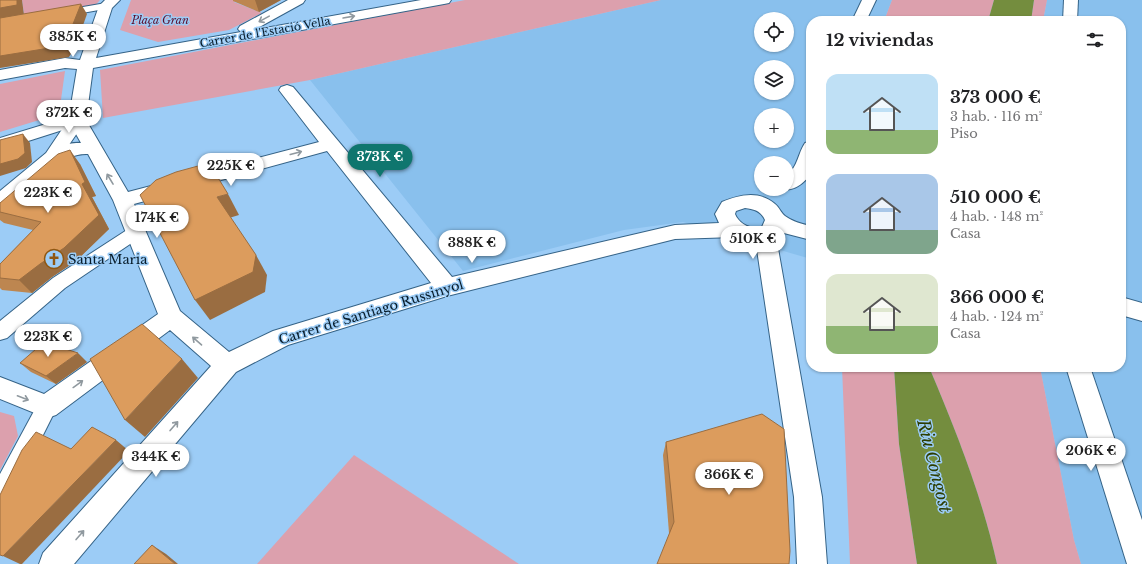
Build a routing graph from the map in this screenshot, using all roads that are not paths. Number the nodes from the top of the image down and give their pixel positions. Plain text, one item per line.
1 (298, 0) edge
2 (444, 0) edge
3 (869, 0) edge
4 (1070, 0) edge
5 (105, 2) edge
6 (52, 15) edge
7 (861, 16) edge
8 (1070, 16) edge
9 (228, 38) junction
10 (86, 64) junction
11 (0, 75) edge
12 (287, 90) dead end
13 (77, 120) junction
14 (0, 144) edge
15 (332, 144) junction
16 (92, 149) junction
17 (52, 157) junction
18 (806, 160) edge
19 (794, 179) edge
20 (772, 196) edge
21 (123, 200) junction
22 (0, 202) edge
23 (761, 204) junction
24 (770, 227) junction
25 (735, 230) junction
26 (136, 232) junction
27 (806, 232) edge
28 (448, 287) junction
29 (1126, 307) edge
30 (1142, 312) edge
31 (171, 317) junction
32 (0, 332) edge
33 (227, 365) junction
34 (1080, 372) edge
35 (0, 388) edge
36 (47, 407) junction
37 (0, 497) edge
38 (54, 564) edge
39 (812, 564) edge
40 (1142, 564) edge

1 -> 9 street
9 -> 2 street, Carrer de l'Estació Vella
3 - 7 street
4 - 8 street
5 - 6 street
5 - 10 street
9 - 10 street, Carrer de l'Estació Vella
10 - 11 street, Carrer de l'Estació Vella
10 - 13 street
12 - 15 street
13 - 14 street
13 - 16 street
13 - 17 street
21 -> 15 street
15 - 28 street
16 - 17 street
21 -> 16 street
17 - 22 street
18 - 19 street
20 - 23 street
21 - 26 street
23 - 24 street
23 - 25 street
24 - 25 street
24 - 27 street
24 - 39 street
25 - 28 street, Carrer de Santiago Russinyol
26 - 31 street
26 - 32 street
28 - 33 street, Carrer de Santiago Russinyol
29 - 30 street
33 -> 31 street
36 -> 31 street
38 -> 33 street
34 - 40 street
35 -> 36 street
36 - 37 street

